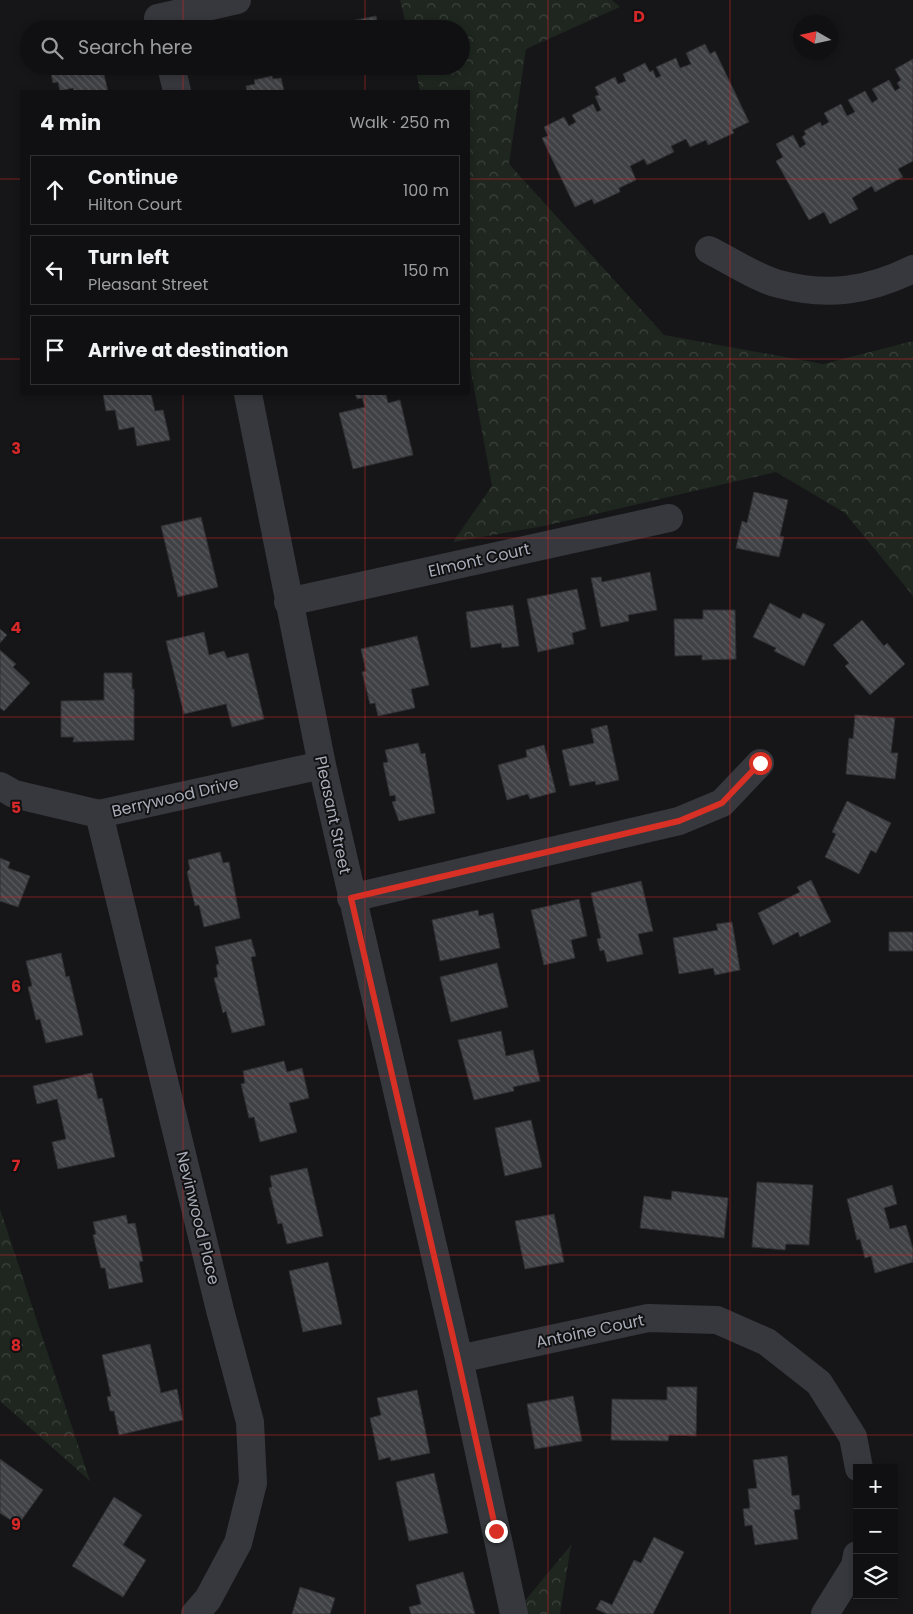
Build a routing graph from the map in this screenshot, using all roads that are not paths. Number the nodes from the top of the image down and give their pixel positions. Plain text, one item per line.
1 (237, 0) edge
2 (158, 16) edge
3 (173, 75) edge
4 (177, 90) edge
5 (709, 250) dead end
6 (913, 269) edge
7 (248, 395) edge
8 (669, 518) dead end
9 (288, 602) junction
10 (760, 763) dead end
11 (322, 765) junction
12 (0, 786) edge
13 (99, 814) junction
14 (351, 898) junction
15 (458, 1359) junction
16 (857, 1464) edge
17 (853, 1569) edge
18 (195, 1614) edge
19 (514, 1614) edge
20 (825, 1614) edge

1 - 2 street
3 - 4 street
5 - 6 street
7 - 9 street, Pleasant Street
8 - 9 street, Elmont Court
9 - 11 street, Pleasant Street
10 - 14 street
11 - 13 street, Berrywood Drive
11 - 14 street, Pleasant Street
12 - 13 street, Berrywood Drive
13 - 18 street, Nevinwood Place
14 - 15 street, Pleasant Street
15 - 16 street, Antoine Court
15 - 19 street, Pleasant Street
17 - 20 street

